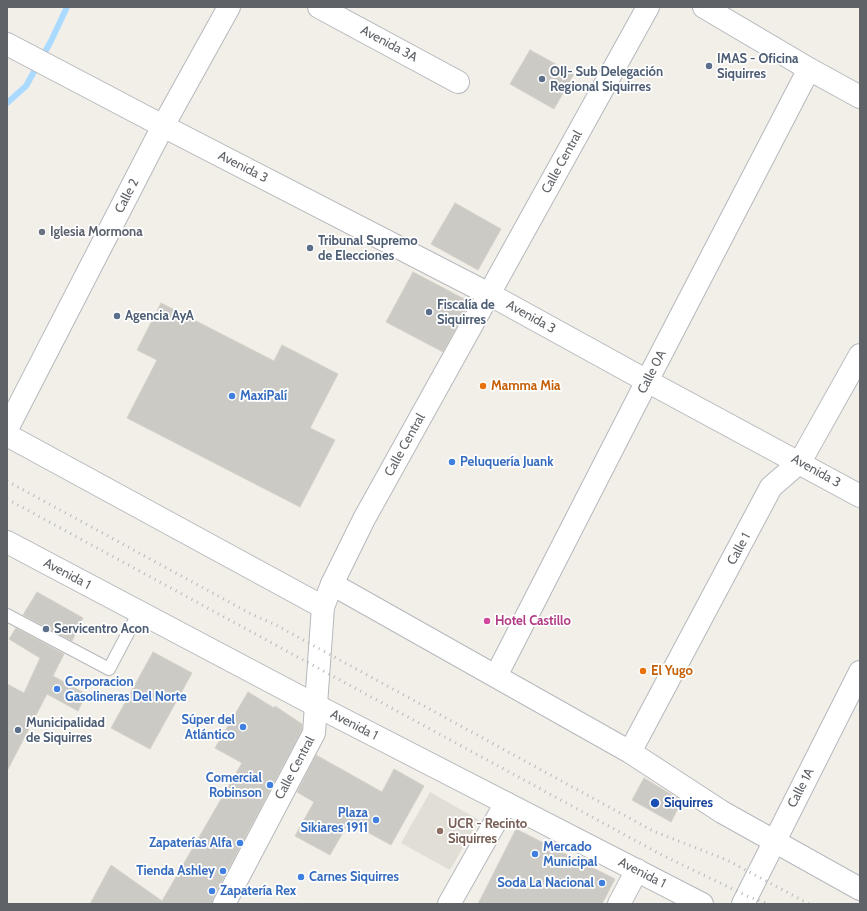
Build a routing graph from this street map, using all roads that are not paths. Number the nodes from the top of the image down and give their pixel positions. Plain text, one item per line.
1 (229, 7) edge
2 (320, 7) edge
3 (648, 7) edge
4 (704, 7) edge
5 (7, 44) edge
6 (809, 70) junction
7 (458, 82) dead end
8 (860, 97) edge
9 (163, 126) junction
10 (489, 294) junction
11 (860, 355) edge
12 (647, 381) junction
13 (7, 429) edge
14 (7, 435) edge
15 (800, 462) junction
16 (860, 496) edge
17 (7, 542) edge
18 (332, 584) junction
19 (323, 607) junction
20 (139, 612) junction
21 (7, 615) edge
22 (860, 672) edge
23 (496, 676) junction
24 (317, 706) junction
25 (630, 752) junction
26 (506, 803) junction
27 (775, 841) junction
28 (637, 870) junction
29 (860, 888) edge
30 (224, 904) edge
31 (449, 904) edge
32 (618, 904) edge
33 (702, 904) edge
34 (743, 904) edge

1 - 9 street, Calle 2
2 - 7 street, Avenida 3A
3 - 10 street, Calle Central
4 - 6 street
5 - 9 street, Avenida 3
6 - 8 street
6 - 12 street, Calle 0A
9 - 10 street, Avenida 3
9 - 13 street, Calle 2
10 - 12 street, Avenida 3
10 - 18 street, Calle Central
11 - 15 street, Calle 1
12 - 15 street, Avenida 3
12 - 23 street, Calle 0A
14 - 19 street
15 - 16 street, Avenida 3
15 - 25 street, Calle 1
17 - 20 street, Avenida 1
18 - 19 street, Calle Central
18 - 23 street
19 - 24 street, Calle Central
20 - 21 lane
20 - 24 street, Avenida 1
22 - 27 street, Calle 1A
23 - 25 street
24 - 26 street, Avenida 1
24 - 30 street, Calle Central
25 - 27 street
26 - 28 street, Avenida 1
26 - 31 street
27 - 29 street
27 - 34 street, Calle 1A
28 - 32 street
28 - 33 street, Avenida 1

